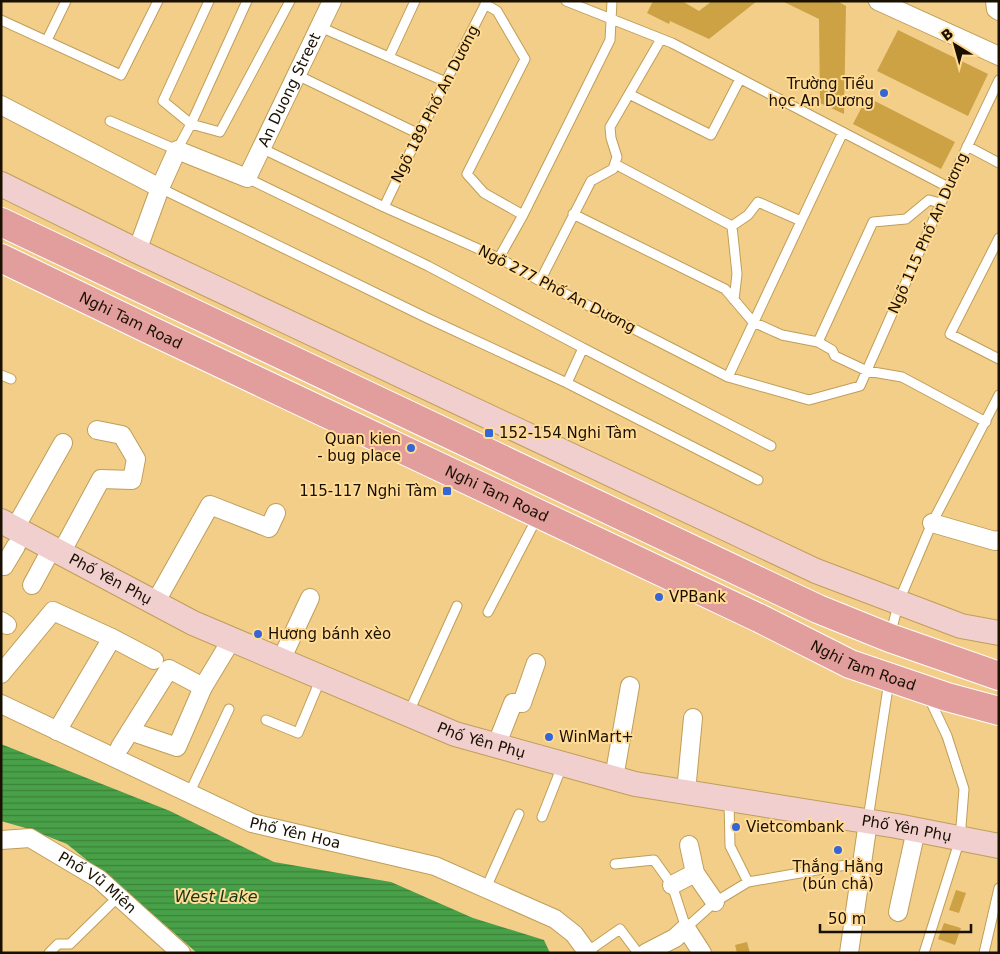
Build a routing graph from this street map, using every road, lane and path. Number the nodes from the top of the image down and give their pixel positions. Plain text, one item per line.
1 (66, 1) edge
2 (158, 1) edge
3 (209, 1) edge
4 (247, 1) edge
5 (290, 1) edge
6 (332, 1) edge
7 (415, 1) edge
8 (566, 1) edge
9 (612, 1) edge
10 (878, 1) edge
11 (995, 1) edge
12 (486, 3) edge
13 (999, 11) edge
14 (1, 20) edge
15 (612, 20) junction
16 (320, 28) junction
17 (661, 39) junction
18 (47, 40) junction
19 (999, 56) edge
20 (389, 58) junction
21 (297, 75) junction
22 (740, 79) junction
23 (999, 80) edge
24 (446, 82) junction
25 (629, 94) junction
26 (1, 105) edge
27 (110, 121) dead end
28 (191, 124) junction
29 (843, 132) junction
30 (419, 134) junction
31 (967, 146) junction
32 (261, 148) junction
33 (176, 150) junction
34 (999, 163) edge
35 (615, 164) junction
36 (246, 178) junction
37 (1, 184) edge
38 (948, 186) junction
39 (160, 188) junction
40 (940, 203) junction
41 (384, 208) junction
42 (573, 214) junction
43 (523, 215) junction
44 (1, 222) edge
45 (801, 222) junction
46 (732, 226) junction
47 (999, 238) edge
48 (137, 251) junction
49 (1, 258) edge
50 (499, 258) junction
51 (540, 281) junction
52 (734, 300) junction
53 (753, 322) junction
54 (818, 342) junction
55 (583, 348) junction
56 (999, 359) edge
57 (867, 371) junction
58 (1, 375) edge
59 (728, 377) junction
60 (11, 379) dead end
61 (567, 383) junction
62 (860, 386) joint
63 (999, 395) edge
64 (986, 422) junction
65 (97, 430) dead end
66 (63, 443) dead end
67 (771, 446) dead end
68 (758, 480) dead end
69 (276, 513) dead end
70 (539, 514) junction
71 (932, 523) junction
72 (11, 532) edge
73 (999, 540) edge
74 (56, 551) junction
75 (1, 566) edge
76 (32, 585) dead end
77 (310, 598) dead end
78 (899, 601) junction
79 (155, 603) junction
80 (457, 606) dead end
81 (488, 612) dead end
82 (999, 633) edge
83 (112, 638) junction
84 (890, 638) junction
85 (232, 639) junction
86 (154, 660) dead end
87 (281, 660) junction
88 (536, 663) dead end
89 (1, 674) edge
90 (999, 676) edge
91 (889, 677) junction
92 (321, 678) junction
93 (630, 686) dead end
94 (203, 687) junction
95 (926, 689) junction
96 (1, 704) edge
97 (228, 709) dead end
98 (999, 711) edge
99 (408, 714) junction
100 (693, 718) dead end
101 (266, 720) dead end
102 (57, 731) junction
103 (130, 731) junction
104 (496, 746) junction
105 (120, 747) dead end
106 (563, 764) junction
107 (614, 778) junction
108 (686, 792) junction
109 (189, 794) junction
110 (728, 800) junction
111 (520, 814) dead end
112 (542, 817) dead end
113 (868, 822) junction
114 (916, 830) junction
115 (960, 839) junction
116 (1, 840) edge
117 (688, 845) dead end
118 (999, 846) edge
119 (863, 862) junction
120 (615, 864) dead end
121 (695, 873) junction
122 (748, 882) junction
123 (672, 885) junction
124 (486, 888) junction
125 (999, 888) edge
126 (119, 896) junction
127 (715, 902) junction
128 (898, 912) dead end
129 (686, 928) junction
130 (588, 952) edge
131 (49, 953) edge
132 (181, 953) edge
133 (638, 953) edge
134 (646, 953) edge
135 (702, 953) edge
136 (849, 953) edge
137 (924, 953) edge
138 (984, 953) edge

1 - 18 lane
2 - 18 lane
3 - 28 lane
4 - 28 lane
5 - 28 lane
6 - 16 street, An Duong Street
7 - 20 lane
8 - 15 lane
9 - 15 lane
10 - 19 street
11 - 13 street
12 - 24 lane, Ngõ 189 Phố An Dương
12 - 43 lane
14 - 18 lane
15 - 17 lane
15 - 43 lane
16 - 20 lane
16 - 21 street, An Duong Street
17 - 22 lane
17 - 25 lane
20 - 24 lane
21 - 30 lane
21 - 32 street, An Duong Street
22 - 25 lane
22 - 29 lane
23 - 31 lane, Ngõ 115 Phố An Dương
24 - 30 lane, Ngõ 189 Phố An Dương
25 - 35 lane
26 - 39 street
27 - 33 lane
28 - 33 lane
29 - 38 lane
29 - 45 lane
30 - 41 lane, Ngõ 189 Phố An Dương
31 - 34 lane
31 - 38 lane, Ngõ 115 Phố An Dương
32 - 36 street, An Duong Street
32 - 41 lane, Ngõ 277 Phố An Dương
33 - 36 street
33 - 39 street
35 - 42 lane
35 - 46 lane
36 - 55 lane
37 - 48 street
38 - 40 lane, Ngõ 115 Phố An Dương
39 - 48 street
39 - 61 lane
40 - 54 lane
40 - 57 lane, Ngõ 115 Phố An Dương
41 - 50 lane, Ngõ 277 Phố An Dương
42 - 51 lane
42 - 52 lane
43 - 50 lane
44 - 84 main road
45 - 46 lane
45 - 53 lane
46 - 52 lane
47 - 56 lane
48 - 78 street
49 - 70 main road, Nghi Tam Road
50 - 51 lane, Ngõ 277 Phố An Dương
51 - 59 lane, Ngõ 277 Phố An Dương
52 - 53 lane
53 - 54 lane
53 - 59 lane
54 - 57 lane
55 - 61 lane
55 - 67 lane
57 - 62 lane, Ngõ 115 Phố An Dương
57 - 64 lane
58 - 60 lane
59 - 62 lane, Ngõ 277 Phố An Dương
61 - 68 lane
63 - 64 lane
64 - 71 lane
65 - 74 street
66 - 72 street
69 - 79 street
70 - 81 lane
70 - 91 main road, Nghi Tam Road
71 - 73 street
71 - 78 lane
72 - 74 street, Phố Yên Phụ
72 - 75 street
74 - 76 street
74 - 79 street, Phố Yên Phụ
77 - 87 street
78 - 82 street
78 - 84 lane
79 - 85 street, Phố Yên Phụ
80 - 99 lane
83 - 86 street
83 - 89 street
83 - 102 street
84 - 90 main road
85 - 87 street, Phố Yên Phụ
85 - 94 street
87 - 92 street, Phố Yên Phụ
88 - 104 street
91 - 95 main road, Nghi Tam Road
91 - 113 lane
92 - 99 street, Phố Yên Phụ
92 - 101 lane
93 - 107 street
94 - 103 street
94 - 103 street
95 - 98 main road, Nghi Tam Road
95 - 115 lane
96 - 102 street, Phố Yên Hoa
97 - 109 lane
99 - 104 street, Phố Yên Phụ
100 - 108 street
102 - 109 street, Phố Yên Hoa
103 - 105 street
104 - 106 street, Phố Yên Phụ
106 - 107 street, Phố Yên Phụ
106 - 112 lane
107 - 108 street, Phố Yên Phụ
108 - 110 street, Phố Yên Phụ
109 - 124 street, Phố Yên Hoa
110 - 113 street, Phố Yên Phụ
110 - 122 lane
111 - 124 lane
113 - 114 street, Phố Yên Phụ
113 - 119 street
114 - 115 street, Phố Yên Phụ
114 - 128 street
115 - 118 street, Phố Yên Phụ
115 - 137 lane
116 - 126 street, Phố Vũ Miên
117 - 121 street
119 - 122 lane
119 - 136 street
120 - 123 lane
121 - 123 street
121 - 127 street
122 - 127 lane
123 - 129 lane
124 - 130 street, Phố Yên Hoa
125 - 138 lane
126 - 131 lane
126 - 132 street, Phố Vũ Miên
127 - 129 lane
129 - 134 street
129 - 135 street
130 - 133 lane

